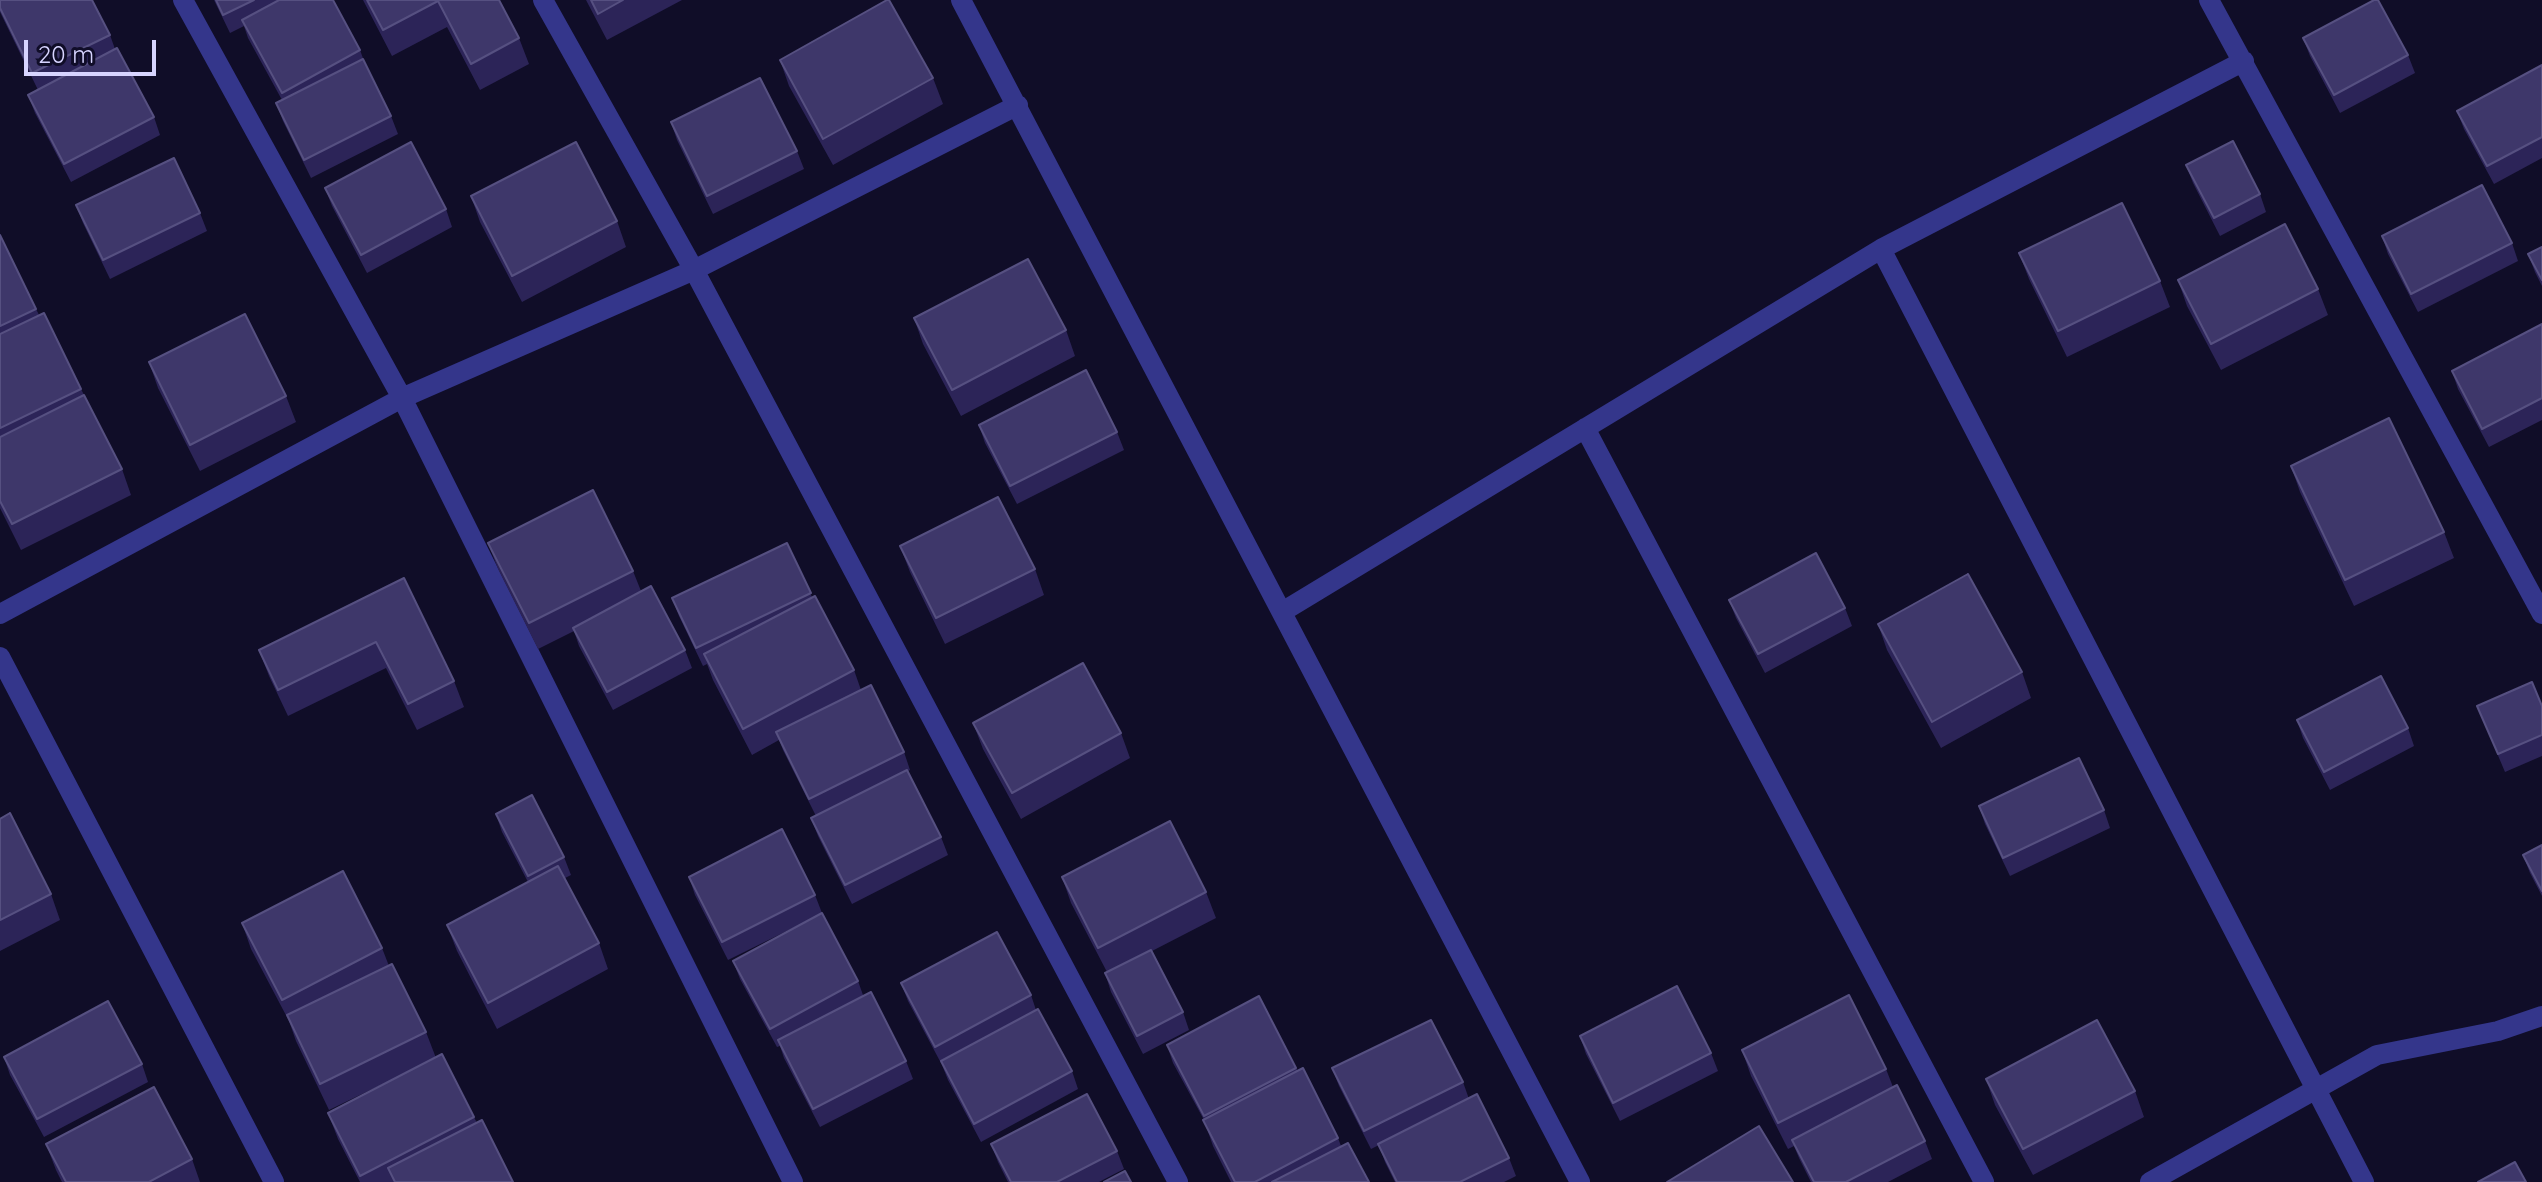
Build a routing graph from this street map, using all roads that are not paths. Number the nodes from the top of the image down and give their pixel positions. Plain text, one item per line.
1 (183, 0) edge
2 (543, 0) edge
3 (961, 0) edge
4 (2209, 0) edge
5 (2244, 61) junction
6 (1018, 105) junction
7 (1881, 249) junction
8 (694, 270) junction
9 (402, 398) junction
10 (1585, 428) junction
11 (1282, 612) junction
12 (0, 614) edge
13 (2542, 614) edge
14 (0, 657) edge
15 (2542, 1016) edge
16 (2317, 1086) junction
17 (274, 1182) edge
18 (793, 1182) edge
19 (1178, 1182) edge
20 (1580, 1182) edge
21 (1984, 1182) edge
22 (2150, 1182) edge
23 (2364, 1182) edge

1 - 9 street
2 - 8 street
3 - 6 street
4 - 5 street
5 - 7 street
5 - 13 street
6 - 8 street
6 - 11 street
7 - 10 street
7 - 16 street
8 - 9 street
8 - 19 street
9 - 12 street
9 - 18 street
10 - 11 street
10 - 21 street
11 - 20 street
14 - 17 street
15 - 16 street
16 - 22 street
16 - 23 street

